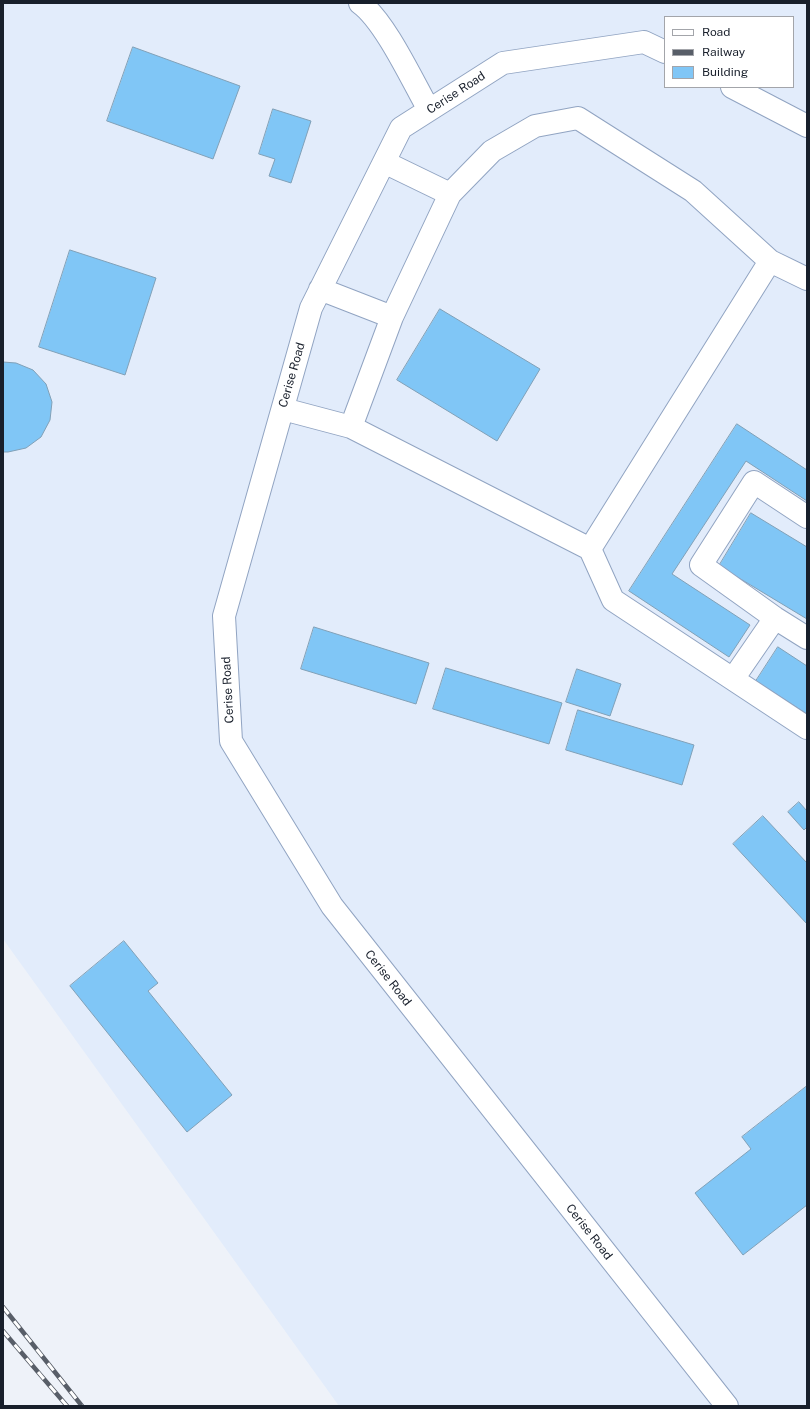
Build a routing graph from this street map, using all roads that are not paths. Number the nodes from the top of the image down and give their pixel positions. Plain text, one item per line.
1 (360, 3) edge
2 (664, 52) edge
3 (734, 88) edge
4 (429, 110) junction
5 (807, 126) edge
6 (384, 162) junction
7 (450, 194) junction
8 (770, 261) junction
9 (807, 279) edge
10 (320, 289) junction
11 (392, 317) junction
12 (283, 409) junction
13 (351, 426) junction
14 (807, 517) edge
15 (590, 549) junction
16 (775, 618) junction
17 (807, 638) edge
18 (733, 679) junction
19 (807, 728) edge
20 (727, 1406) edge

1 - 4 street
2 - 4 street, Cerise Road
3 - 5 street
4 - 6 street, Cerise Road
6 - 7 street
6 - 10 street, Cerise Road
7 - 8 street
7 - 11 street
8 - 9 street
8 - 15 street
10 - 11 street
10 - 12 street, Cerise Road
11 - 13 street
12 - 13 street
12 - 20 street, Cerise Road
13 - 15 street
14 - 16 street
15 - 18 street
16 - 17 street
16 - 18 street
18 - 19 street

